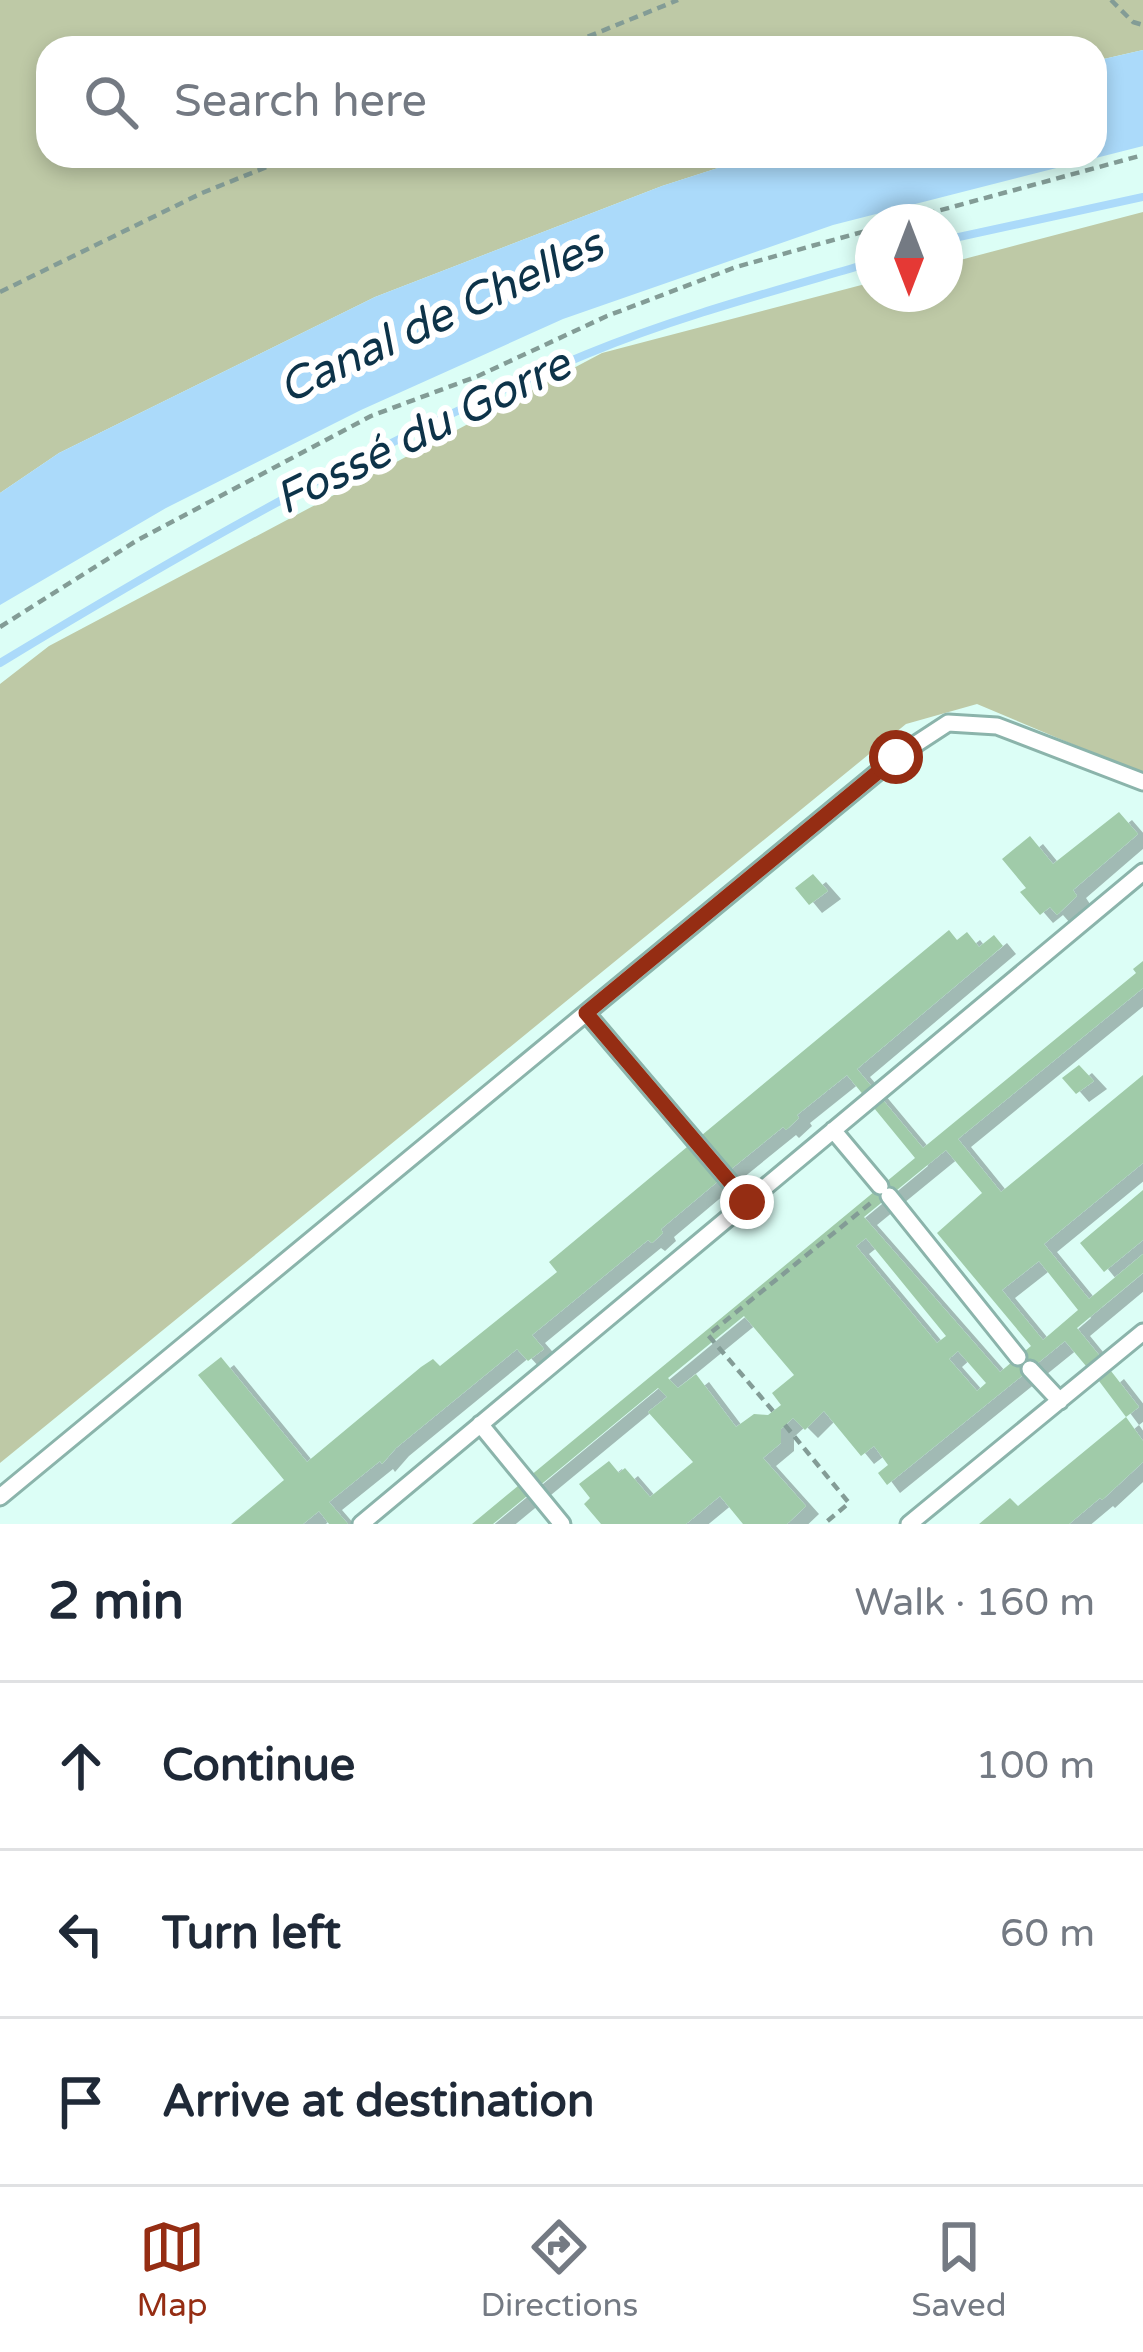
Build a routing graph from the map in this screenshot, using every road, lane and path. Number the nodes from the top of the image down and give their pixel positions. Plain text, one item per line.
1 (678, 0) edge
2 (1112, 0) edge
3 (1143, 25) edge
4 (590, 36) edge
5 (1143, 155) edge
6 (1107, 165) edge
7 (265, 168) edge
8 (1095, 168) edge
9 (963, 204) edge
10 (855, 234) edge
11 (0, 292) edge
12 (0, 627) edge
13 (1143, 782) edge
14 (1143, 872) edge
15 (586, 1013) junction
16 (833, 1130) junction
17 (885, 1191) junction
18 (747, 1202) junction
19 (1143, 1332) edge
20 (1060, 1401) junction
21 (773, 1412) dead end
22 (480, 1424) junction
23 (785, 1425) dead end
24 (0, 1497) edge
25 (361, 1524) edge
26 (562, 1524) edge
27 (824, 1524) edge
28 (909, 1524) edge

1 - 4 path
2 - 3 path
5 - 6 path
7 - 11 path
8 - 9 path
10 - 12 path
13 - 15 lane
14 - 16 lane
15 - 18 lane
15 - 24 lane
16 - 17 lane
16 - 18 lane
17 - 20 lane
17 - 21 path
18 - 22 lane
19 - 20 lane
20 - 28 lane
22 - 25 lane
22 - 26 lane
23 - 27 path

